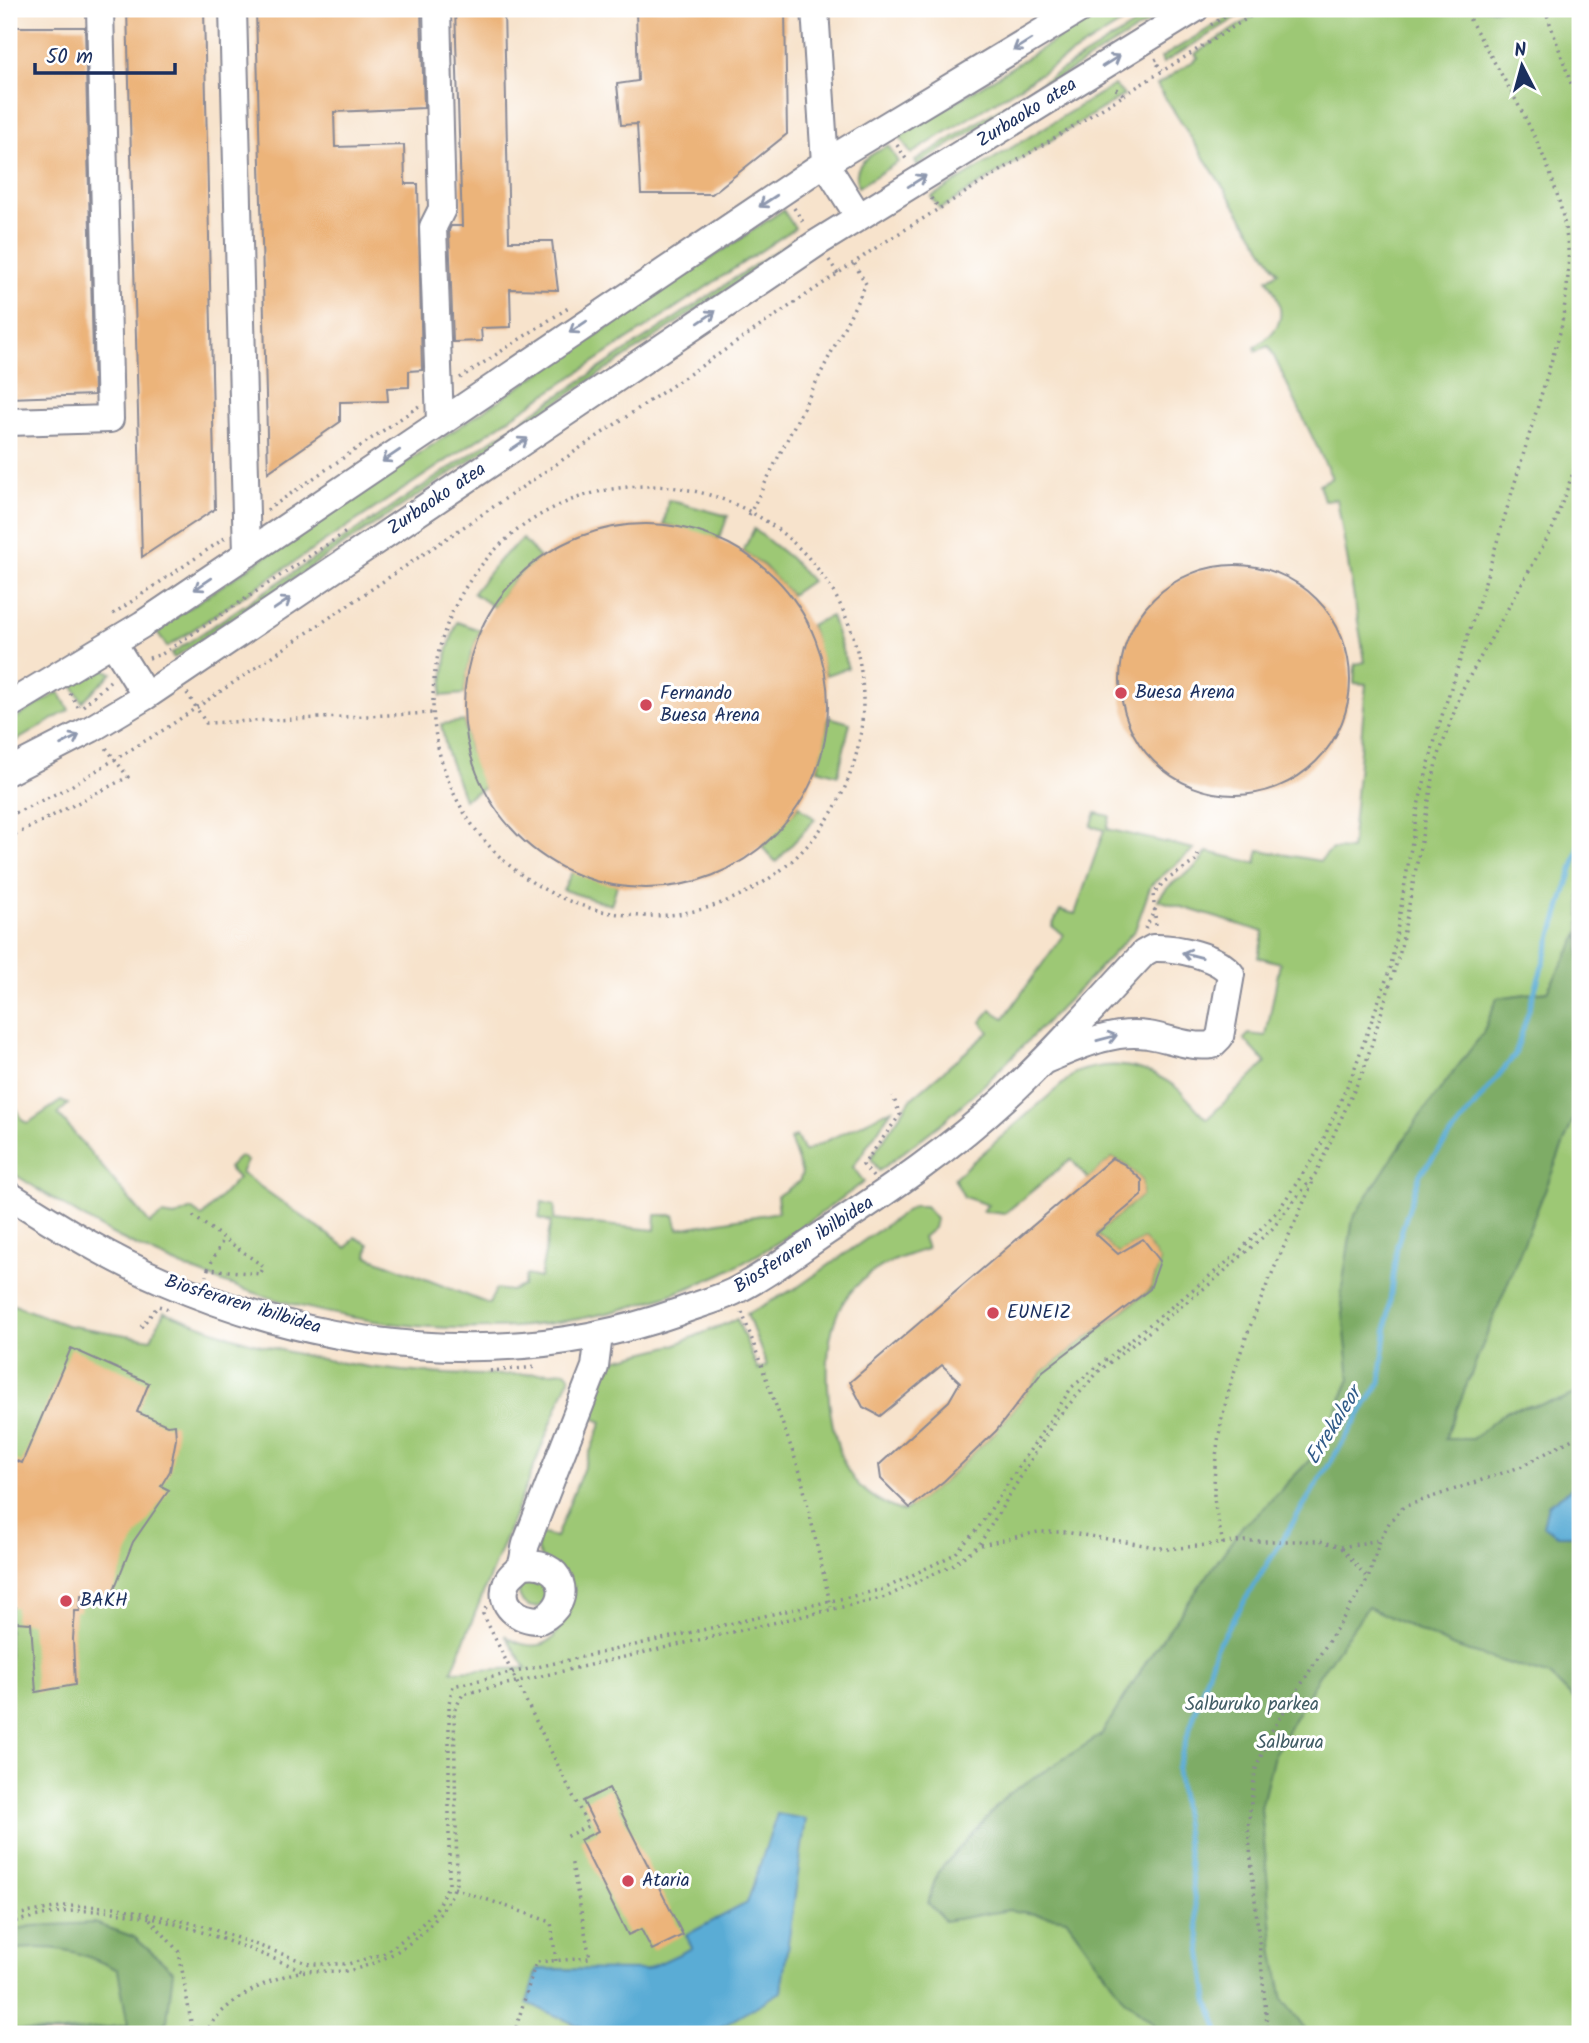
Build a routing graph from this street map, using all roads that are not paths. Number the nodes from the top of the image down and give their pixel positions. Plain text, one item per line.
1 (100, 9) edge
2 (233, 9) edge
3 (437, 9) edge
4 (815, 9) edge
5 (1080, 9) edge
6 (1195, 9) edge
7 (825, 163) junction
8 (859, 217) junction
9 (9, 422) edge
10 (440, 422) junction
11 (247, 554) junction
12 (113, 643) junction
13 (146, 696) junction
14 (9, 705) edge
15 (9, 771) edge
16 (1043, 1060) junction
17 (9, 1195) edge
18 (599, 1335) junction
19 (521, 1566) dead end

1 - 9 street
2 - 11 street
3 - 10 street
4 - 7 street
5 -> 7 street
8 -> 6 street, Zurbaoko atea
7 - 8 street
7 -> 10 street
13 -> 8 street, Zurbaoko atea
10 -> 11 street
11 -> 12 street
12 - 13 street
12 - 14 street
15 -> 13 street, Zurbaoko atea
16 -> 16 street, Biosferaren ibilbidea
16 - 18 street, Biosferaren ibilbidea
17 - 18 street, Biosferaren ibilbidea
18 - 19 street

